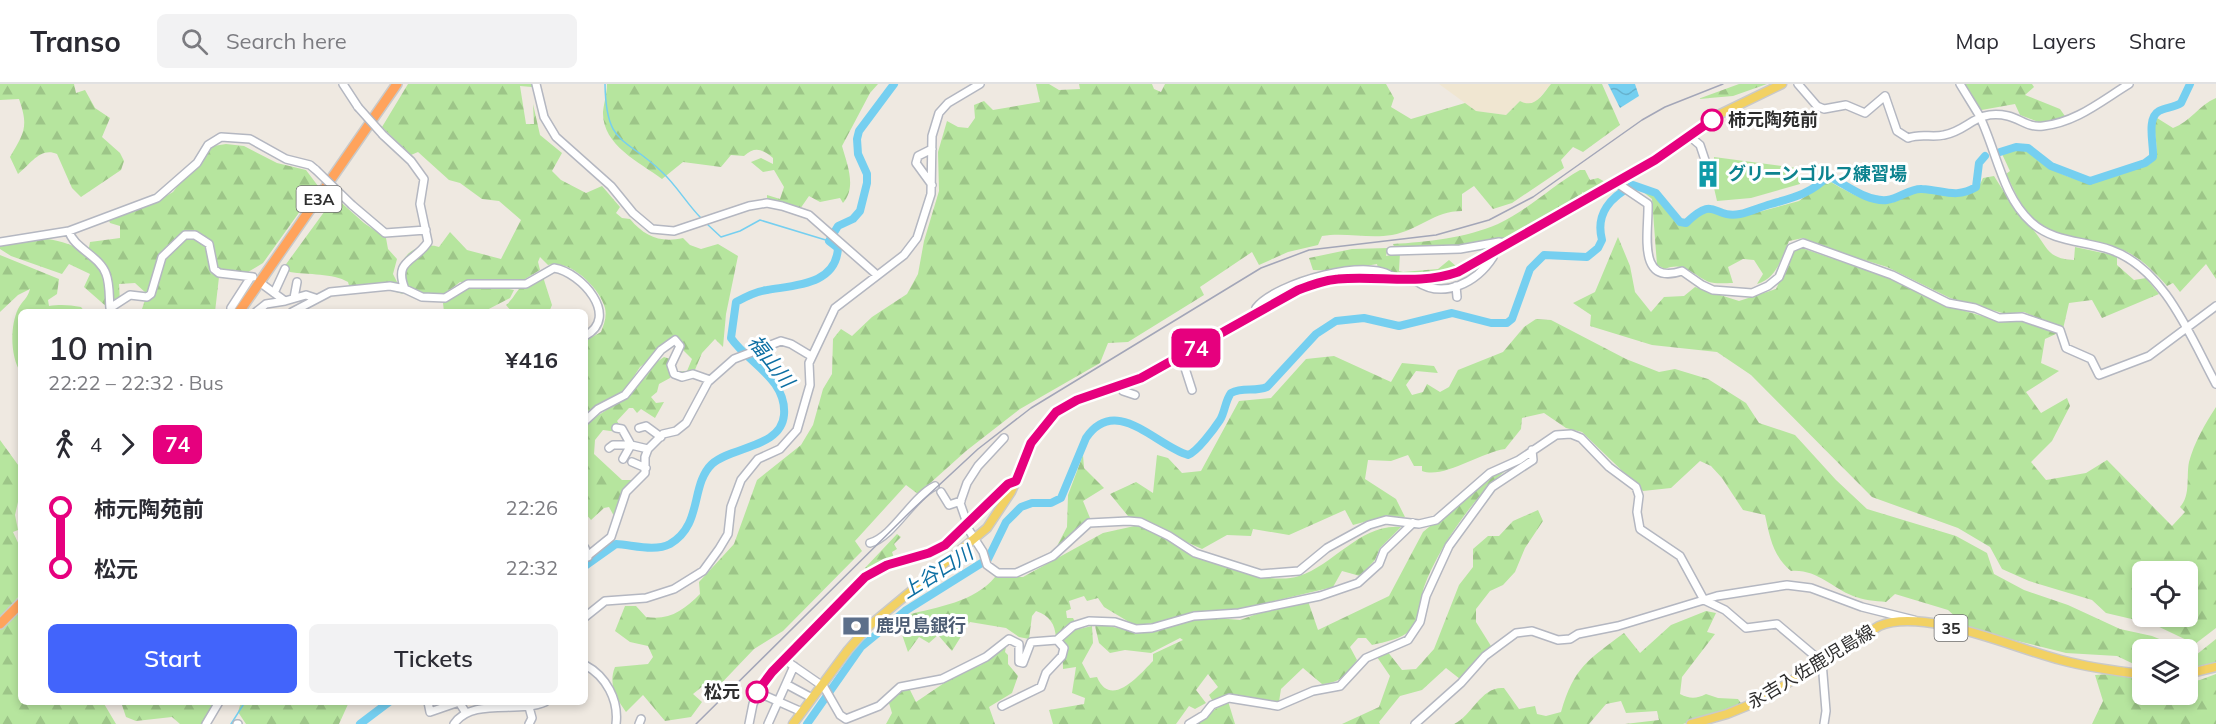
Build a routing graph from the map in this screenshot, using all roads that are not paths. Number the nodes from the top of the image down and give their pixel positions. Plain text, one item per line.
1 (343, 84) edge
2 (397, 84) edge
3 (536, 84) edge
4 (980, 84) edge
5 (1782, 84) edge
6 (1798, 84) edge
7 (1960, 84) edge
8 (2129, 84) edge
9 (1979, 116) junction
10 (1688, 135) junction
11 (932, 149) junction
12 (1707, 166) dead end
13 (1617, 183) junction
14 (932, 185) junction
15 (426, 230) junction
16 (69, 231) junction
17 (0, 243) edge
18 (1507, 243) junction
19 (1391, 251) dead end
20 (1493, 252) junction
21 (285, 269) dead end
22 (877, 275) junction
23 (1416, 281) junction
24 (297, 282) dead end
25 (262, 284) dead end
26 (1456, 286) junction
27 (405, 289) junction
28 (274, 293) junction
29 (1457, 297) dead end
30 (294, 298) junction
31 (315, 298) junction
32 (285, 301) junction
33 (2216, 306) edge
34 (111, 309) edge
35 (112, 309) edge
36 (236, 309) edge
37 (236, 309) edge
38 (260, 309) edge
39 (297, 309) edge
40 (2186, 328) junction
41 (588, 334) edge
42 (811, 356) junction
43 (1178, 357) junction
44 (710, 380) junction
45 (1120, 384) junction
46 (2216, 384) edge
47 (1192, 390) dead end
48 (1136, 395) dead end
49 (588, 419) edge
50 (616, 428) dead end
51 (639, 429) dead end
52 (661, 437) junction
53 (1004, 438) dead end
54 (631, 445) junction
55 (609, 448) dead end
56 (648, 448) junction
57 (1532, 450) junction
58 (622, 459) dead end
59 (632, 462) dead end
60 (646, 468) junction
61 (1016, 481) junction
62 (935, 486) dead end
63 (941, 492) dead end
64 (961, 501) junction
65 (1413, 523) junction
66 (966, 524) junction
67 (975, 540) junction
68 (870, 543) dead end
69 (588, 555) edge
70 (1704, 600) junction
71 (18, 606) edge
72 (588, 614) edge
73 (1914, 620) junction
74 (0, 624) edge
75 (1057, 640) junction
76 (785, 660) junction
77 (1822, 662) junction
78 (794, 666) junction
79 (588, 667) edge
80 (2216, 667) edge
81 (2198, 671) edge
82 (2132, 672) edge
83 (786, 684) junction
84 (825, 688) junction
85 (757, 692) junction
86 (812, 698) junction
87 (778, 701) junction
88 (217, 705) edge
89 (429, 705) edge
90 (450, 705) edge
91 (461, 705) edge
92 (519, 705) edge
93 (535, 705) edge
94 (1002, 706) dead end
95 (529, 707) junction
96 (466, 712) junction
97 (802, 712) junction
98 (207, 724) edge
99 (454, 724) edge
100 (529, 724) edge
101 (616, 724) edge
102 (749, 724) edge
103 (768, 724) edge
104 (794, 724) edge
105 (1189, 724) edge
106 (1415, 724) edge
107 (1691, 724) edge
108 (1824, 724) edge

1 - 15 street, bridge
2 - 36 highway, E3A
3 - 22 street
4 - 11 street
5 - 10 main road
6 - 9 street
7 - 9 street
8 - 9 street
9 - 40 street
10 - 12 street
10 - 13 main road
11 - 14 street
11 - 14 street
13 - 18 main road
13 - 40 street
14 - 22 street
15 - 16 street, bridge
15 - 27 street
16 - 17 street
16 - 34 street
18 - 19 street
18 - 20 main road
20 - 23 main road
20 - 26 street
21 - 28 street
22 - 42 street
23 - 26 street
23 - 43 main road
24 - 30 street
25 - 28 street
26 - 29 street
27 - 31 street
27 - 41 street
28 - 32 street
30 - 31 street
30 - 32 street
31 - 39 street
32 - 38 street
33 - 40 street
35 - 37 street
40 - 46 street
42 - 44 street
42 - 72 street
43 - 45 main road
43 - 47 street
44 - 49 street
44 - 52 street
45 - 48 street
45 - 61 main road
50 - 54 street
51 - 52 street
52 - 56 street
53 - 64 street
54 - 55 street
54 - 56 street
54 - 58 street
56 - 60 street
57 - 65 street
57 - 70 street
57 - 105 street
59 - 60 street
60 - 69 street
61 - 66 street
61 - 67 main road
62 - 68 street
63 - 64 street
64 - 66 street
65 - 67 street
65 - 75 street
66 - 67 street
66 - 76 street
67 - 84 main road
70 - 73 street
70 - 77 street
70 - 106 street
71 - 74 highway
73 - 77 main road, 永吉入佐鹿児島線 / 35
73 - 82 main road, 永吉入佐鹿児島線 / 35
75 - 84 street
75 - 94 street
76 - 78 street
76 - 85 street
77 - 107 main road, 永吉入佐鹿児島線 / 35
77 - 108 street
78 - 83 street
78 - 84 street
79 - 101 street
80 - 81 main road
83 - 86 street
83 - 87 street
84 - 86 main road
85 - 87 street
85 - 102 street
86 - 97 main road
87 - 97 street
87 - 103 street
88 - 98 street
89 - 90 street
91 - 96 street
92 - 95 street
92 - 96 street
93 - 95 street
95 - 100 street
96 - 99 street
97 - 104 main road

